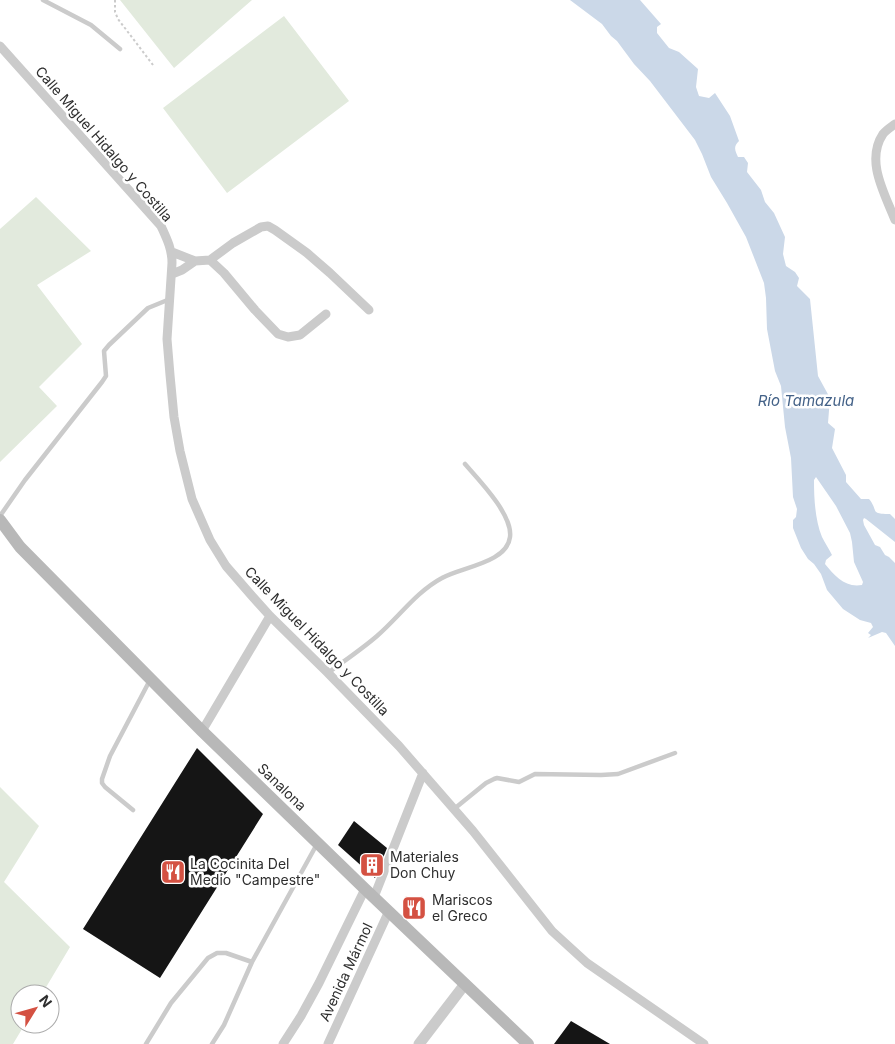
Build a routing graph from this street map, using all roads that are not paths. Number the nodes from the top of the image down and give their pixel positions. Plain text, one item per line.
1 (43, 0) edge
2 (0, 46) edge
3 (120, 49) dead end
4 (895, 124) edge
5 (895, 220) edge
6 (172, 252) junction
7 (195, 260) junction
8 (210, 260) junction
9 (172, 274) junction
10 (170, 299) junction
11 (369, 310) dead end
12 (326, 314) dead end
13 (465, 464) dead end
14 (0, 518) edge
15 (0, 533) edge
16 (20, 547) junction
17 (270, 616) junction
18 (328, 673) junction
19 (151, 679) junction
20 (202, 731) junction
21 (675, 753) dead end
22 (423, 773) junction
23 (454, 809) junction
24 (133, 810) dead end
25 (318, 843) junction
26 (370, 893) junction
27 (389, 911) junction
28 (252, 962) junction
29 (465, 984) junction
30 (146, 1044) edge
31 (212, 1044) edge
32 (283, 1044) edge
33 (328, 1044) edge
34 (419, 1044) edge
35 (528, 1044) edge
36 (704, 1044) edge

1 - 3 lane
2 - 6 street, Calle Miguel Hidalgo y Costilla
4 - 5 street
6 - 7 street
6 - 9 street, Calle Miguel Hidalgo y Costilla
7 - 8 street
7 - 9 street
8 - 11 street
8 - 12 street
9 - 10 street, Calle Miguel Hidalgo y Costilla
10 - 14 lane
10 - 17 street, Calle Miguel Hidalgo y Costilla
13 - 18 lane
14 - 16 main road
15 - 16 main road
16 - 19 main road, Sanalona
17 - 18 street, Calle Miguel Hidalgo y Costilla
17 - 20 street
18 - 22 street, Calle Miguel Hidalgo y Costilla
19 - 20 main road, Sanalona
19 - 24 lane
20 - 25 main road, Sanalona
21 - 23 lane
22 - 23 street, Calle Miguel Hidalgo y Costilla
22 - 26 street
23 - 36 street, Calle Miguel Hidalgo y Costilla
25 - 26 main road, Sanalona
25 - 28 lane
26 - 27 main road, Sanalona
26 - 32 street
27 - 29 main road, Sanalona
27 - 33 street, Avenida Mármol
28 - 30 lane
28 - 31 lane
29 - 34 street
29 - 35 main road, Sanalona

